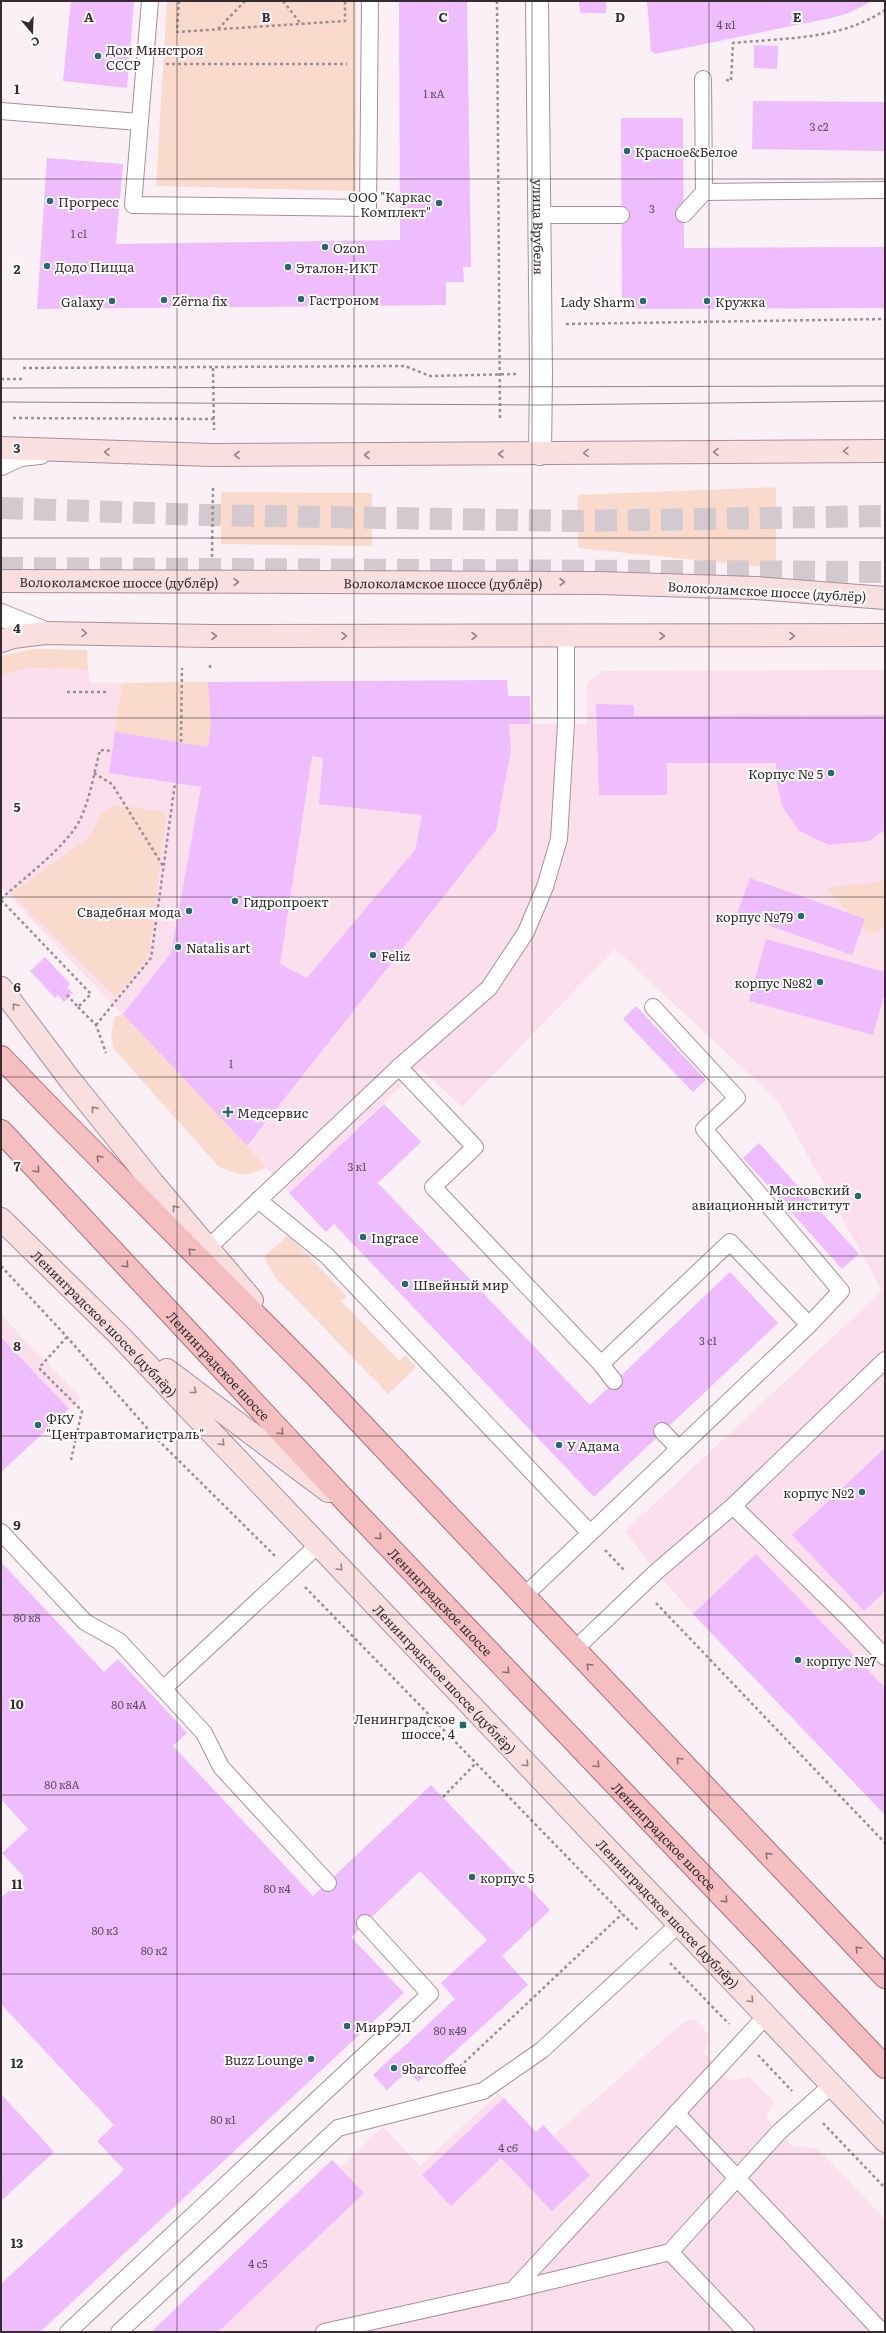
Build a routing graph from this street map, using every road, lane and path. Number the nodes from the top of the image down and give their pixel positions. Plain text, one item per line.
1 (150, 1) edge
2 (179, 1) edge
3 (245, 1) edge
4 (283, 1) edge
5 (345, 1) edge
6 (370, 1) edge
7 (497, 1) edge
8 (537, 1) edge
9 (885, 10) edge
10 (301, 24) junction
11 (218, 29) junction
12 (144, 64) junction
13 (370, 64) junction
14 (703, 79) joint
15 (1, 111) edge
16 (139, 122) junction
17 (885, 190) edge
18 (704, 192) junction
19 (684, 214) dead end
20 (540, 215) junction
21 (621, 215) dead end
22 (885, 319) edge
23 (564, 331) dead end
24 (23, 368) dead end
25 (213, 368) junction
26 (542, 374) junction
27 (499, 375) junction
28 (1, 379) edge
29 (23, 379) dead end
30 (13, 418) dead end
31 (500, 421) dead end
32 (1, 448) edge
33 (885, 450) edge
34 (55, 451) junction
35 (540, 454) junction
36 (1, 464) edge
37 (213, 487) dead end
38 (211, 565) dead end
39 (1, 581) edge
40 (885, 598) edge
41 (1, 615) edge
42 (45, 632) junction
43 (885, 635) edge
44 (566, 637) junction
45 (1, 641) edge
46 (182, 668) dead end
47 (67, 692) dead end
48 (108, 692) dead end
49 (181, 742) dead end
50 (112, 751) dead end
51 (94, 772) junction
52 (175, 783) dead end
53 (164, 866) junction
54 (1, 899) edge
55 (1, 988) edge
56 (66, 994) dead end
57 (78, 1007) junction
58 (653, 1007) dead end
59 (96, 1025) junction
60 (106, 1053) dead end
61 (1, 1057) edge
62 (399, 1067) junction
63 (1, 1131) edge
64 (258, 1200) junction
65 (1, 1219) edge
66 (208, 1247) junction
67 (1, 1266) edge
68 (809, 1325) junction
69 (118, 1334) junction
70 (67, 1337) junction
71 (885, 1360) edge
72 (601, 1364) junction
73 (317, 1378) junction
74 (614, 1381) dead end
75 (662, 1431) dead end
76 (679, 1449) junction
77 (71, 1460) dead end
78 (734, 1506) junction
79 (352, 1508) junction
80 (1, 1532) edge
81 (590, 1533) junction
82 (318, 1544) junction
83 (290, 1571) junction
84 (640, 1587) junction
85 (523, 1597) junction
86 (574, 1650) junction
87 (885, 1657) edge
88 (163, 1689) junction
89 (476, 1763) junction
90 (443, 1797) dead end
91 (885, 1843) edge
92 (328, 1883) dead end
93 (622, 1914) junction
94 (365, 1923) dead end
95 (679, 1924) junction
96 (655, 1947) junction
97 (885, 1977) edge
98 (766, 2016) junction
99 (743, 2040) junction
100 (885, 2067) edge
101 (448, 2077) dead end
102 (832, 2085) junction
103 (808, 2107) junction
104 (676, 2113) junction
105 (885, 2141) edge
106 (735, 2178) junction
107 (885, 2188) edge
108 (670, 2252) junction
109 (514, 2290) junction
110 (68, 2332) edge
111 (120, 2332) edge
112 (324, 2332) edge
113 (746, 2332) edge
114 (882, 2332) edge

1 - 12 lane
2 - 11 path
3 - 11 path
4 - 10 path
5 - 10 path
6 - 13 lane
7 - 27 path
8 - 20 street, улица Врубеля
9 - 14 path
10 - 11 path
12 - 13 path
12 - 16 lane
13 - 16 lane
14 - 18 lane
15 - 16 lane
17 - 18 lane
18 - 19 lane
20 - 21 lane
20 - 26 street, улица Врубеля
22 - 23 path
24 - 25 path
25 - 27 path
25 - 30 path
26 - 27 path
26 - 35 street, улица Врубеля
27 - 31 path
28 - 29 path
32 - 34 main road
33 -> 35 main road
35 -> 34 main road
34 - 36 street
37 - 38 path
39 -> 40 main road, Волоколамское шоссе (дублёр), bridge
41 - 42 street
42 -> 44 main road
42 - 45 main road
44 -> 43 main road
44 - 62 lane
46 - 49 path
47 - 48 path
50 - 51 path
51 - 53 path
51 - 54 path
52 - 53 path
53 - 59 path
54 - 57 path
66 -> 55 main road
56 - 57 path
57 - 59 path
58 - 68 lane
59 - 60 path
73 -> 61 main road
62 - 64 lane
62 - 72 lane
63 -> 79 main road, Ленинградское шоссе
64 - 66 lane
64 - 81 lane
65 - 69 main road, Ленинградское шоссе (дублёр)
66 - 73 main road
67 - 70 path
68 - 72 lane
68 - 76 lane
69 -> 79 main road
69 -> 82 main road, Ленинградское шоссе (дублёр)
70 - 77 path
70 - 83 path
71 - 78 lane
72 - 74 lane
73 - 85 main road
75 - 76 lane
76 - 81 lane
78 - 84 lane
78 - 87 lane
79 -> 100 main road, Ленинградское шоссе
80 - 88 lane
81 - 84 path
81 - 85 lane
82 - 83 lane
82 -> 95 main road, Ленинградское шоссе (дублёр)
83 - 88 lane
83 - 89 path
84 - 86 lane
84 - 91 path
85 - 86 main road
97 -> 86 main road
88 - 92 lane
89 - 90 path
89 - 93 path
93 - 96 path
93 - 101 path
94 - 110 lane
95 - 96 lane
95 -> 98 main road, Ленинградское шоссе (дублёр)
96 - 99 path
96 - 111 lane
98 - 99 lane
98 - 102 main road, Ленинградское шоссе (дублёр)
99 - 103 path
99 - 104 lane
102 - 103 lane
102 - 105 main road, Ленинградское шоссе (дублёр)
103 - 106 lane
103 - 107 path
104 - 106 lane
104 - 109 lane
106 - 108 lane
106 - 114 lane
108 - 109 lane
108 - 113 lane
109 - 112 lane

